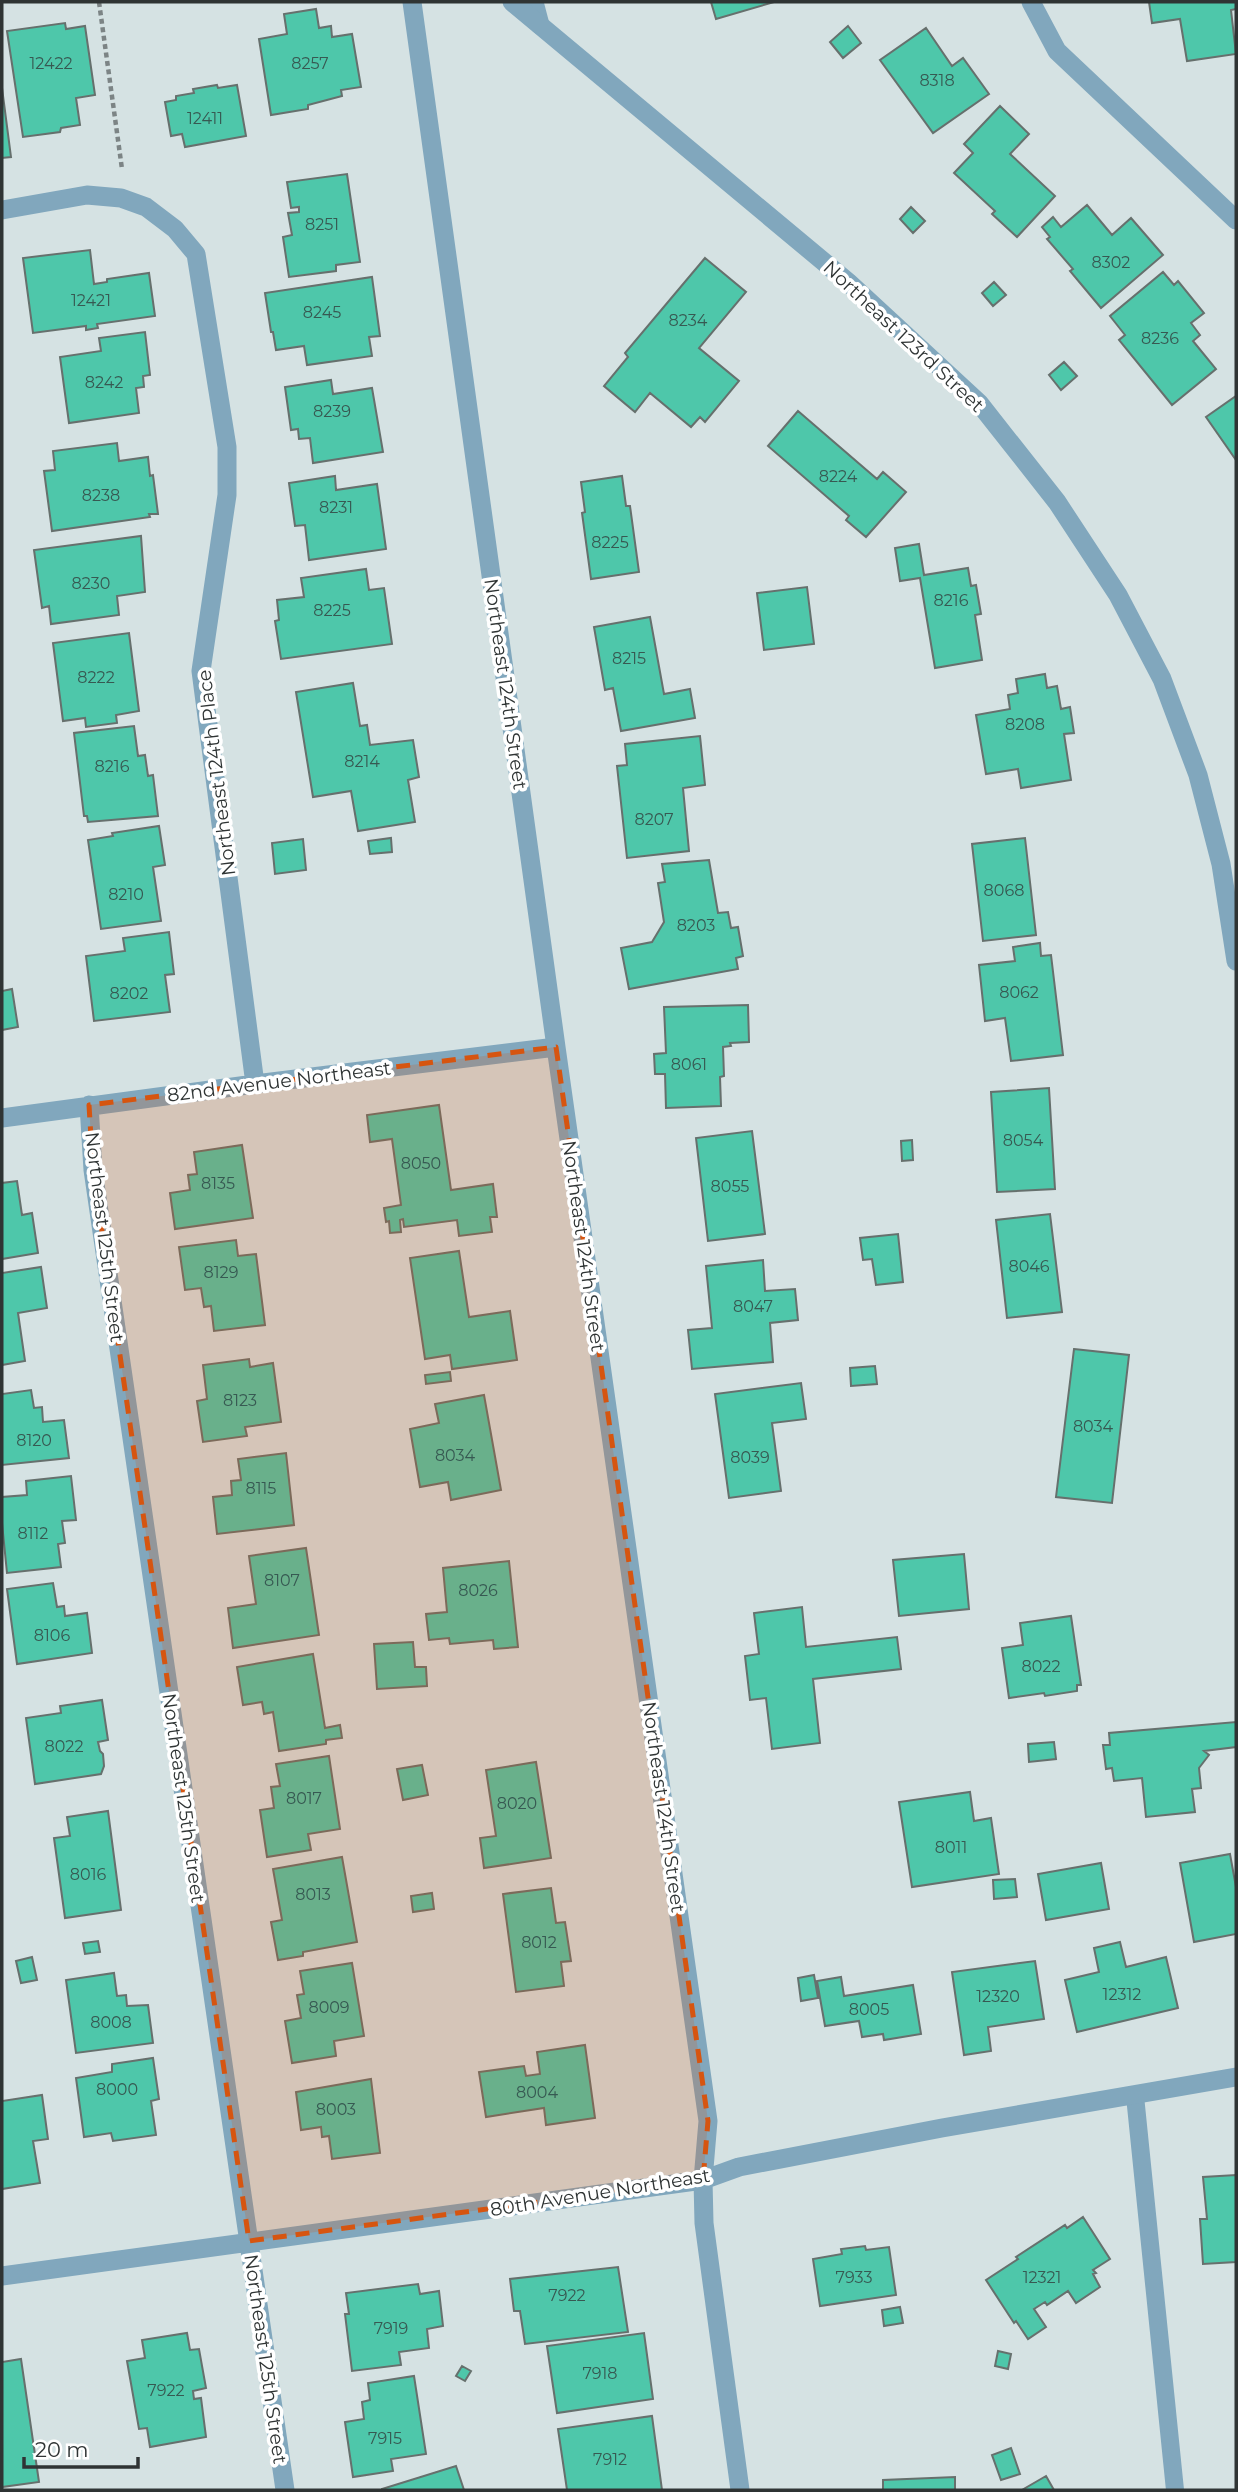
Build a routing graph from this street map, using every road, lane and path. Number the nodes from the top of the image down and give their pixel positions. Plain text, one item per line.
1 (99, 2) edge
2 (412, 2) edge
3 (512, 2) edge
4 (534, 2) edge
5 (1031, 2) edge
6 (540, 25) junction
7 (123, 176) dead end
8 (2, 210) edge
9 (1236, 220) edge
10 (1236, 961) edge
11 (556, 1047) junction
12 (255, 1084) junction
13 (89, 1105) junction
14 (2, 1118) edge
15 (1236, 2077) edge
16 (1135, 2096) junction
17 (703, 2180) junction
18 (248, 2241) junction
19 (2, 2276) edge
20 (285, 2490) edge
21 (740, 2490) edge
22 (1175, 2490) edge

1 - 7 path
2 - 11 street, Northeast 124th Street
3 - 6 street, Northeast 123rd Street
4 - 6 street
5 - 9 street
6 - 10 street, Northeast 123rd Street
8 - 12 street, Northeast 124th Place
11 - 12 street, 82nd Avenue Northeast
11 - 17 street, Northeast 124th Street
12 - 13 street, 82nd Avenue Northeast
13 - 14 street, 82nd Avenue Northeast
13 - 18 street, Northeast 125th Street
15 - 16 street, 80th Avenue Northeast
16 - 17 street, 80th Avenue Northeast
16 - 22 lane
17 - 18 street, 80th Avenue Northeast
17 - 21 street, Northeast 124th Street
18 - 19 street, 80th Avenue Northeast
18 - 20 street, Northeast 125th Street

